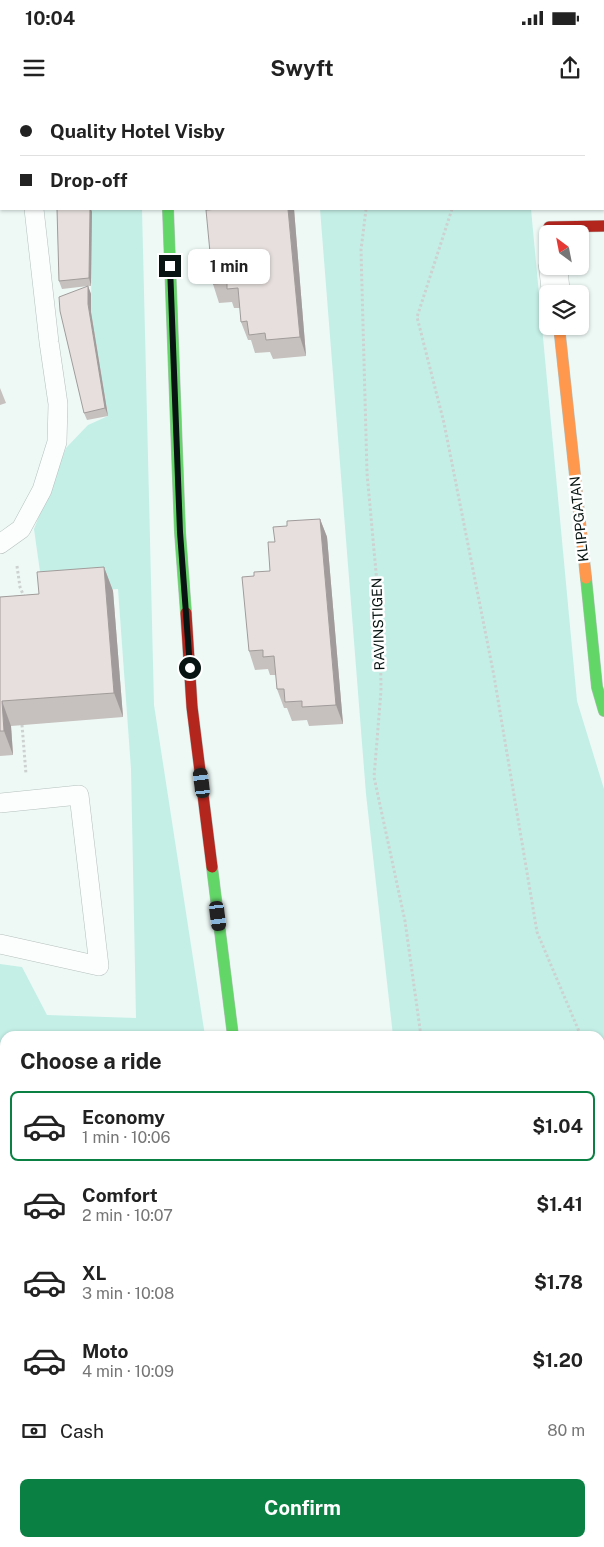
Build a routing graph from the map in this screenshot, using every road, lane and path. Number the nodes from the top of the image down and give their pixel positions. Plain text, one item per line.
1 (34, 210) edge
2 (168, 210) edge
3 (366, 210) edge
4 (452, 210) edge
5 (548, 223) edge
6 (604, 226) edge
7 (560, 335) edge
8 (6, 540) edge
9 (27, 604) edge
10 (602, 695) edge
11 (22, 725) edge
12 (29, 800) junction
13 (0, 803) edge
14 (0, 944) edge
15 (232, 1031) edge
16 (420, 1031) edge
17 (579, 1031) edge

1 - 8 lane
2 - 15 street
3 - 16 path, RAVINSTIGEN
4 - 17 path
5 - 6 street
7 - 10 street, KLIPPGATAN
8 - 9 path
11 - 12 path
12 - 13 lane
12 - 14 lane

